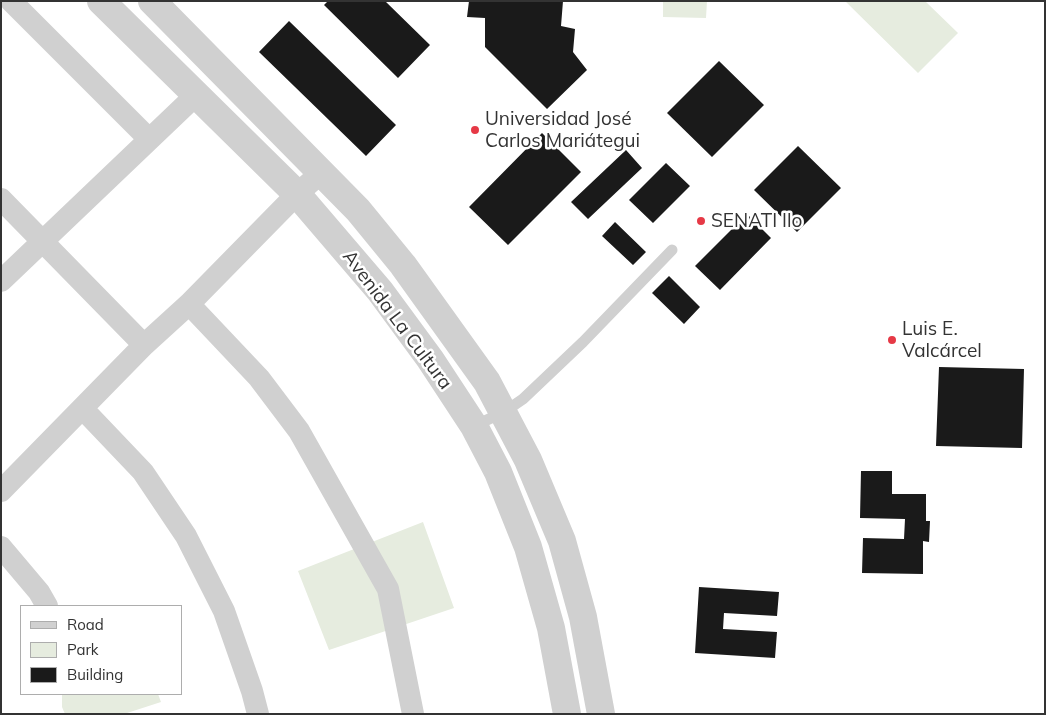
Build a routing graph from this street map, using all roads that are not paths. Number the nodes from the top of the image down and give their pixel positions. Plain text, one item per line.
1 (11, 1) edge
2 (101, 1) edge
3 (152, 1) edge
4 (196, 94) junction
5 (149, 139) junction
6 (322, 172) junction
7 (297, 194) junction
8 (1, 199) edge
9 (41, 241) junction
10 (672, 250) dead end
11 (1, 281) edge
12 (190, 304) junction
13 (144, 345) junction
14 (83, 410) junction
15 (504, 412) junction
16 (474, 426) junction
17 (1, 491) edge
18 (1, 547) edge
19 (46, 605) edge
20 (258, 714) edge
21 (413, 714) edge
22 (567, 714) edge
23 (601, 714) edge

1 - 5 street
2 - 4 street, Avenida La Cultura
3 - 6 street, Avenida La Cultura
4 - 5 street
4 - 7 street, Avenida La Cultura
5 - 9 street
6 - 7 street
6 - 15 street, Avenida La Cultura
7 - 12 street
7 - 16 street, Avenida La Cultura
8 - 9 street
9 - 11 street
9 - 13 street
10 - 15 lane
12 - 13 street
12 - 21 street
13 - 14 street
14 - 17 street
14 - 20 street
15 - 16 lane
15 - 23 street, Avenida La Cultura
16 - 22 street, Avenida La Cultura
18 - 19 street

